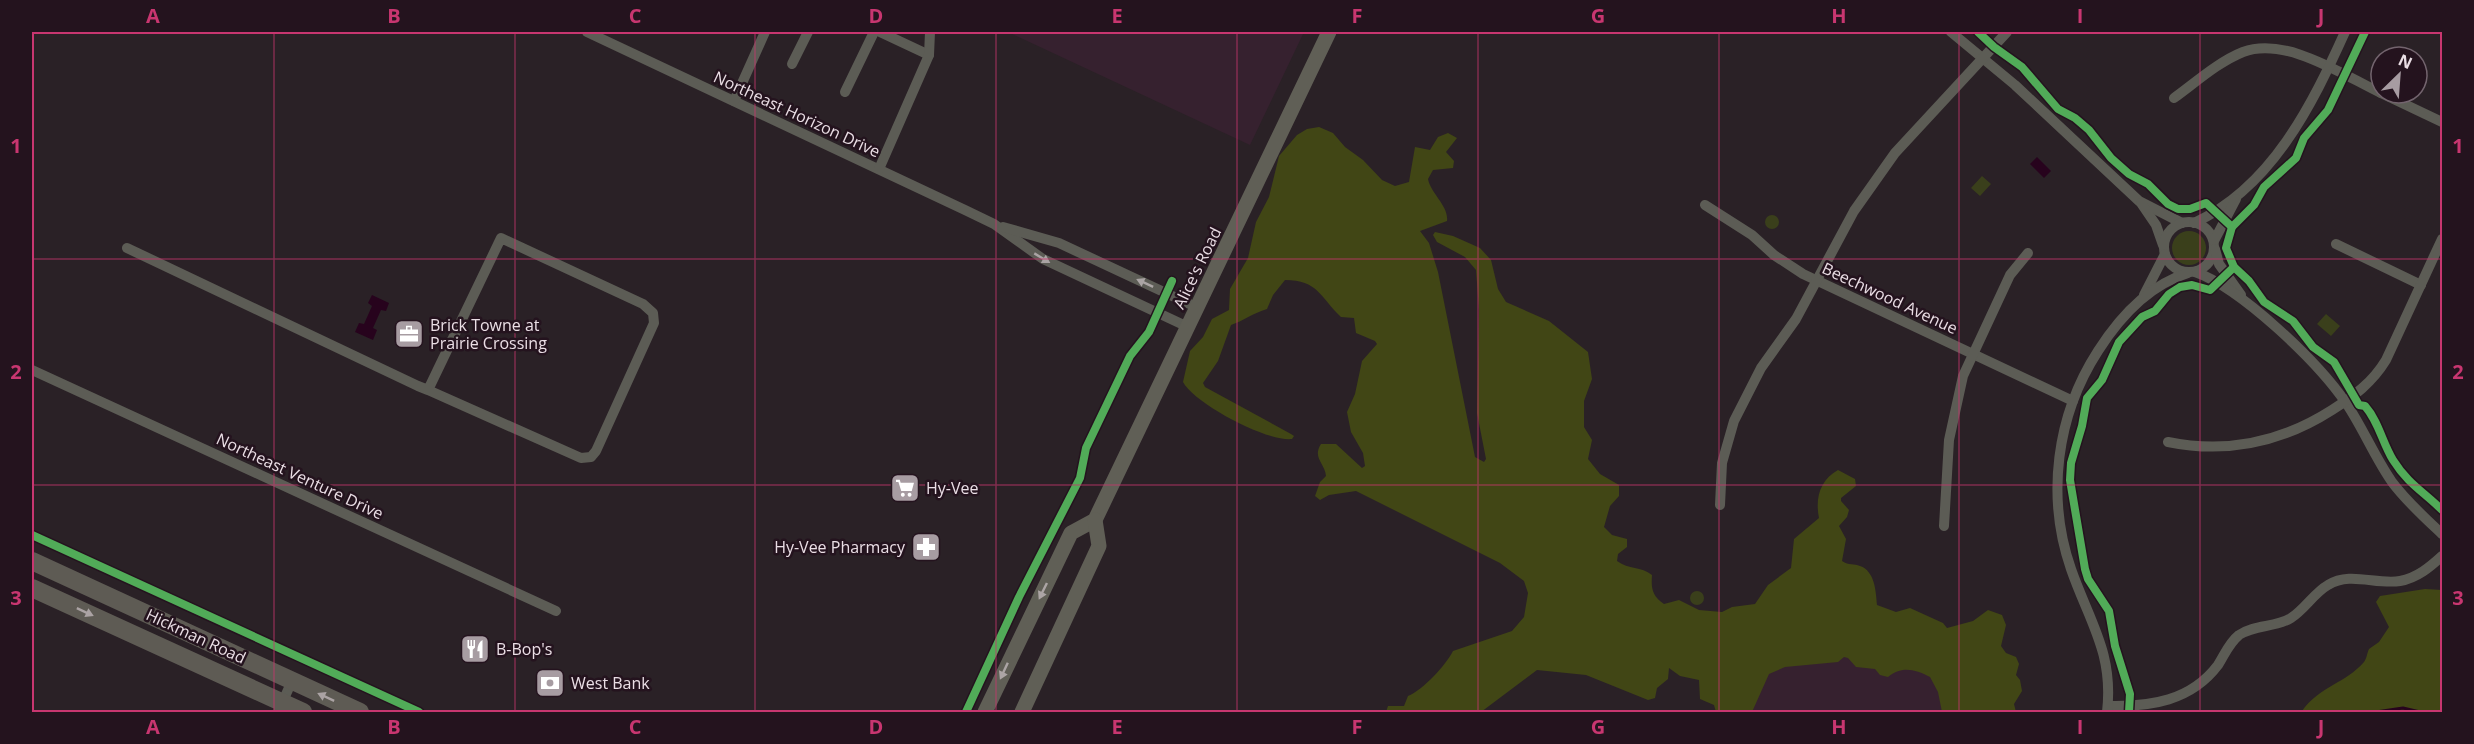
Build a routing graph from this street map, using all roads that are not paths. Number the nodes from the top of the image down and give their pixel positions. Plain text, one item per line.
1 (587, 32) edge
2 (765, 32) edge
3 (808, 32) edge
4 (874, 32) edge
5 (880, 32) edge
6 (930, 32) edge
7 (1329, 32) edge
8 (1951, 32) edge
9 (2007, 32) edge
10 (2345, 32) edge
11 (929, 55) junction
12 (1984, 58) junction
13 (792, 64) dead end
14 (2330, 68) junction
15 (2369, 87) edge
16 (845, 92) dead end
17 (2174, 98) dead end
18 (734, 100) junction
19 (2406, 105) edge
20 (2442, 122) edge
21 (879, 169) junction
22 (2239, 194) junction
23 (2139, 201) junction
24 (1704, 205) dead end
25 (2182, 223) junction
26 (2194, 223) junction
27 (994, 224) junction
28 (2442, 239) edge
29 (2214, 244) junction
30 (2336, 244) dead end
31 (127, 248) dead end
32 (2164, 251) junction
33 (2028, 253) dead end
34 (2192, 273) junction
35 (1816, 280) junction
36 (2421, 285) junction
37 (2142, 298) junction
38 (2245, 300) junction
39 (1198, 308) junction
40 (1188, 327) junction
41 (1972, 354) junction
42 (32, 370) edge
43 (428, 390) junction
44 (2073, 401) junction
45 (2345, 402) junction
46 (2168, 442) dead end
47 (1720, 505) dead end
48 (1095, 520) junction
49 (1944, 526) dead end
50 (2442, 534) edge
51 (2442, 556) edge
52 (32, 561) edge
53 (32, 588) edge
54 (556, 611) dead end
55 (292, 681) junction
56 (280, 707) edge
57 (2107, 710) edge
58 (303, 712) edge
59 (360, 712) edge
60 (985, 712) edge
61 (1022, 712) edge

1 - 18 street, Northeast Horizon Drive
2 - 18 street
3 - 13 street
4 - 16 street
5 - 11 street
6 - 11 street
7 - 39 main road, Alice's Road
8 - 12 street
9 - 12 street
10 - 14 street
11 - 21 street
12 - 23 street
12 - 35 street
14 - 15 street
14 - 17 street
14 - 22 street
18 - 21 street, Northeast Horizon Drive
19 - 20 street
21 - 27 street, Northeast Horizon Drive
22 - 26 street
22 - 29 street
23 - 25 street
23 - 32 street
24 - 35 street, Beechwood Avenue
25 - 26 street
25 - 32 street
26 - 29 street
39 -> 27 street, Northeast Horizon Drive
27 -> 40 street, Northeast Horizon Drive
28 - 36 street
29 - 34 street
29 - 38 street
30 - 36 street
31 - 43 street
32 - 34 street
32 - 37 street
33 - 41 street
34 - 37 street
34 - 38 street
35 - 41 street, Beechwood Avenue
35 - 47 street
36 - 45 street
37 - 44 street
38 - 45 street
39 - 40 main road, Alice's Road
40 - 48 main road, Alice's Road
41 - 44 street, Beechwood Avenue
41 - 49 street
42 - 54 street, Northeast Venture Drive
43 - 43 street
44 - 57 street
45 - 46 street
45 - 50 street
48 -> 60 main road
48 - 61 main road
51 - 57 street
52 - 55 highway, Hickman Road
53 -> 56 highway, Hickman Road
55 - 56 street
59 -> 55 highway, Hickman Road
56 - 58 highway, Hickman Road

